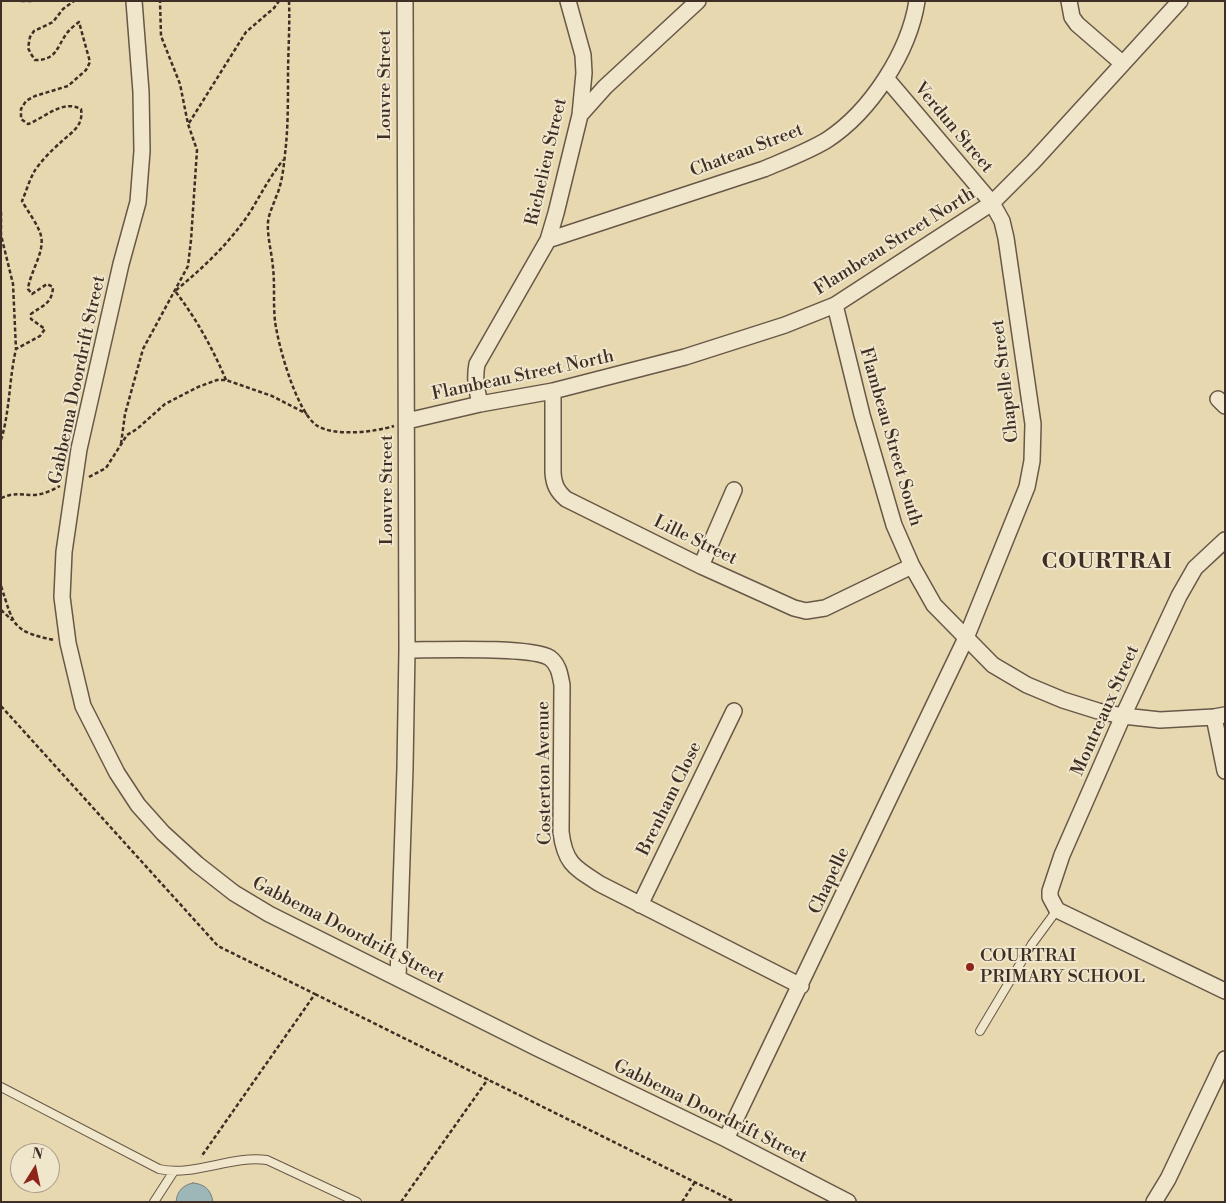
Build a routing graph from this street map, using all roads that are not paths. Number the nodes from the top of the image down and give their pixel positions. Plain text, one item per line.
1 (134, 1) edge
2 (405, 1) edge
3 (568, 1) edge
4 (698, 1) edge
5 (917, 1) edge
6 (1069, 1) edge
7 (1180, 1) edge
8 (1122, 63) junction
9 (886, 78) junction
10 (580, 115) junction
11 (992, 203) junction
12 (548, 240) junction
13 (835, 305) junction
14 (553, 391) junction
15 (480, 404) junction
16 (407, 421) junction
17 (734, 490) dead end
18 (1225, 540) edge
19 (701, 566) junction
20 (912, 566) junction
21 (966, 638) junction
22 (407, 650) junction
23 (734, 711) dead end
24 (1123, 716) junction
25 (1220, 716) edge
26 (1225, 771) edge
27 (640, 905) junction
28 (1058, 910) junction
29 (398, 978) junction
30 (801, 986) junction
31 (1225, 991) edge
32 (980, 1031) dead end
33 (1225, 1059) edge
34 (1, 1087) edge
35 (726, 1139) junction
36 (174, 1171) junction
37 (154, 1202) edge
38 (357, 1202) edge
39 (848, 1202) edge
40 (1154, 1202) edge

1 - 29 street, Gabbema Doordrift Street
2 - 16 street, Louvre Street
3 - 10 street, Richelieu Street
4 - 10 street
5 - 9 street, Chateau Street
6 - 8 street
7 - 8 street, Flambeau Street North
8 - 11 street, Flambeau Street North
9 - 11 street, Verdun Street
9 - 12 street, Chateau Street
10 - 12 street, Richelieu Street
11 - 13 street, Flambeau Street North
11 - 21 street, Chapelle Street
12 - 15 street, Richelieu Street
13 - 14 street, Flambeau Street North
13 - 20 street, Flambeau Street South
14 - 15 street, Flambeau Street North
14 - 19 street, Lille Street
15 - 16 street, Flambeau Street North
16 - 22 street, Louvre Street
17 - 19 street
18 - 24 street, Montreaux Street
19 - 20 street, Lille Street
20 - 21 street, Flambeau Street South
21 - 24 street, Flambeau Street South
21 - 30 street, Chapelle
22 - 27 street, Costerton Avenue
22 - 29 street, Louvre Street
23 - 27 street, Brenham Close
24 - 25 street, Flambeau Street South
24 - 28 street, Montreaux Street
25 - 26 street
27 - 30 street, Costerton Avenue
28 - 31 street
28 - 32 lane
29 - 35 street, Gabbema Doordrift Street
30 - 35 street, Chapelle
33 - 40 street
34 - 36 lane
35 - 39 street, Gabbema Doordrift Street
36 - 37 lane
36 - 38 lane

